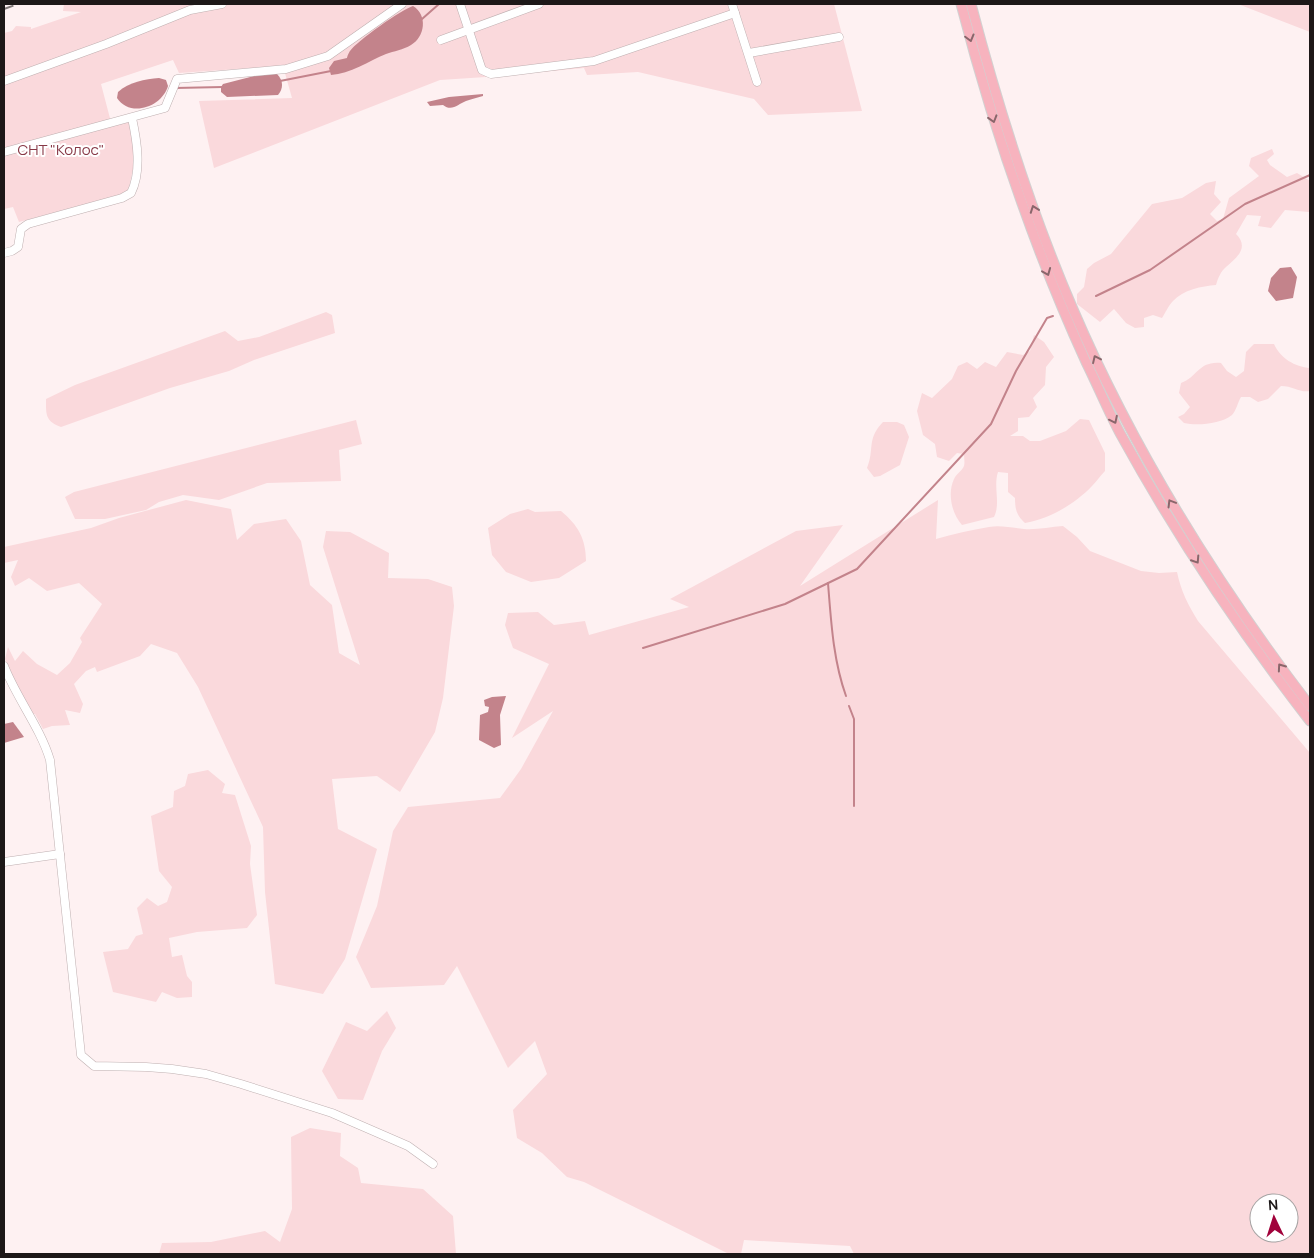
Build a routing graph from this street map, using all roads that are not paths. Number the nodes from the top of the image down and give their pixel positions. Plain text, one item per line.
1 (222, 4) edge
2 (402, 4) edge
3 (460, 4) edge
4 (539, 4) edge
5 (732, 4) edge
6 (961, 4) edge
7 (971, 4) edge
8 (735, 12) junction
9 (469, 30) junction
10 (839, 37) dead end
11 (441, 40) dead end
12 (749, 53) junction
13 (4, 80) edge
14 (757, 82) dead end
15 (132, 118) junction
16 (4, 152) edge
17 (4, 253) edge
18 (4, 666) edge
19 (1310, 706) edge
20 (1310, 721) edge
21 (60, 854) junction
22 (4, 862) edge
23 (433, 1164) dead end

1 - 13 street
2 - 15 street
3 - 9 street
4 - 9 street
5 - 8 street
6 -> 20 main road
19 -> 7 main road
8 - 9 street
8 - 12 street
9 - 11 street
10 - 12 street
12 - 14 street
15 - 16 street
15 - 17 street
18 - 21 street
21 - 22 street
21 - 23 street

